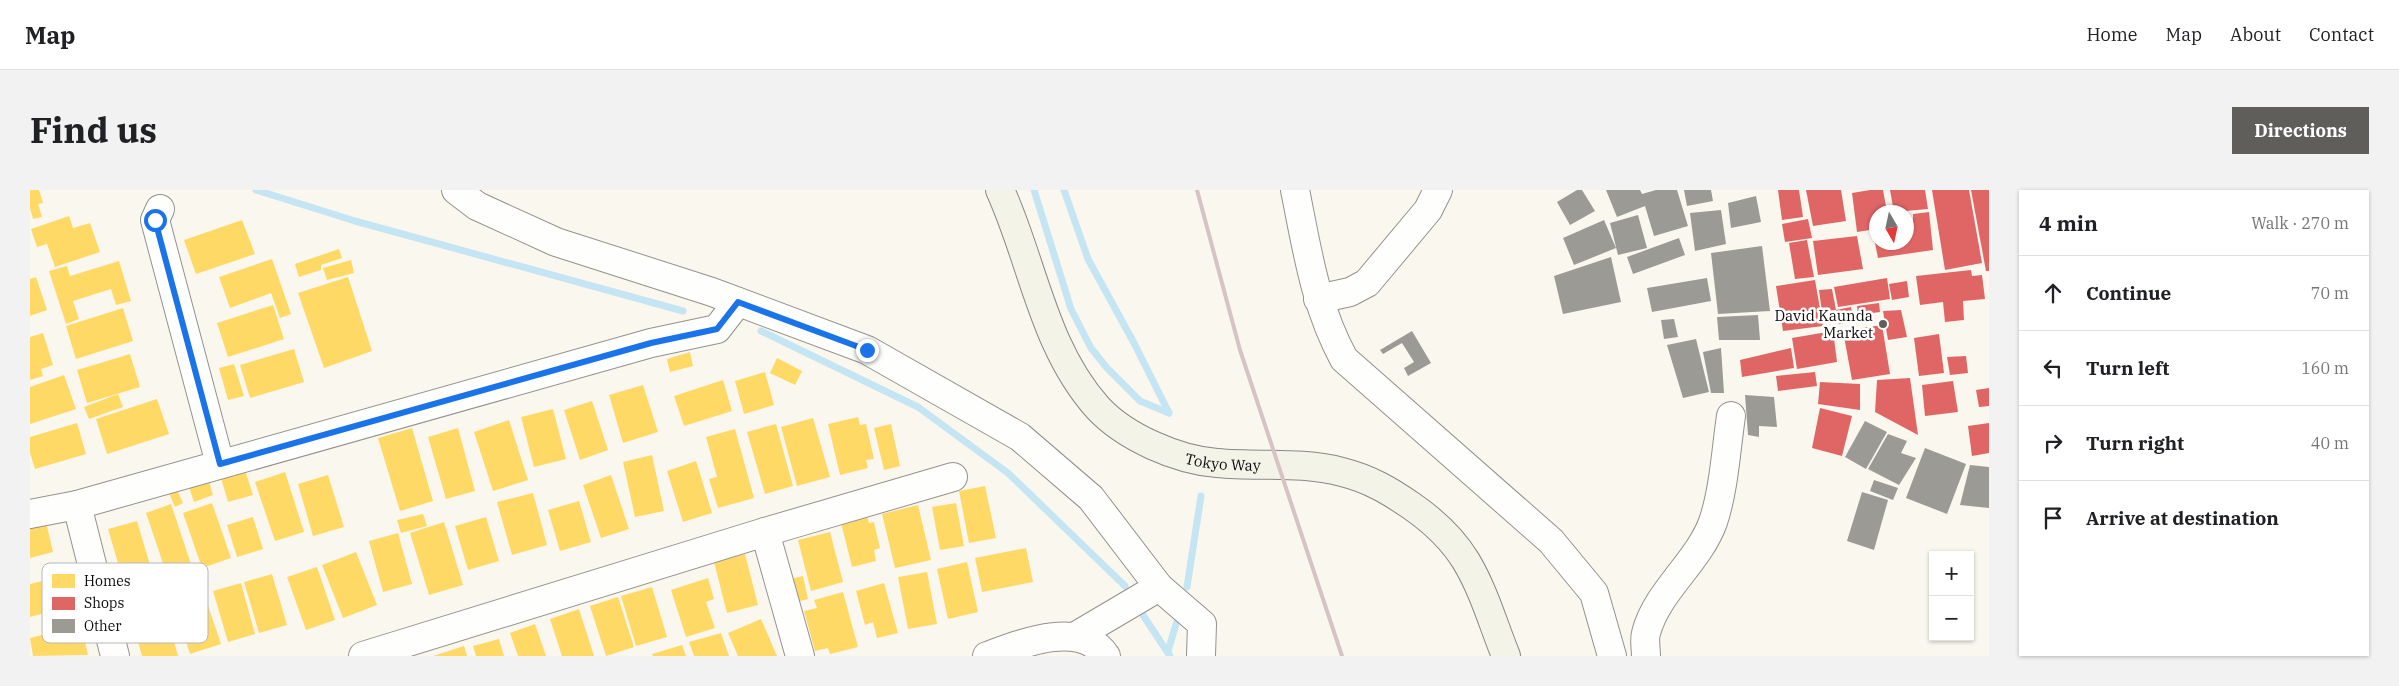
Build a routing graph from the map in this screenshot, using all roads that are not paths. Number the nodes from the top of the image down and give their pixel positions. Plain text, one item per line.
1 (456, 190) edge
2 (1000, 190) edge
3 (1296, 190) edge
4 (1438, 190) edge
5 (160, 209) dead end
6 (1318, 299) junction
7 (738, 302) junction
8 (1731, 416) dead end
9 (220, 464) junction
10 (953, 477) dead end
11 (77, 505) junction
12 (30, 514) edge
13 (765, 532) junction
14 (92, 563) edge
15 (1159, 587) junction
16 (1076, 636) junction
17 (112, 643) edge
18 (115, 656) edge
19 (363, 656) edge
20 (800, 656) edge
21 (987, 656) edge
22 (1106, 656) edge
23 (1201, 656) edge
24 (1506, 656) edge
25 (1612, 656) edge
26 (1646, 656) edge

1 - 7 street
2 - 24 main road, Tokyo Way
3 - 6 street
4 - 6 street
5 - 9 street
6 - 25 street
7 - 9 street
7 - 15 street
8 - 26 street
9 - 11 street
10 - 13 street
11 - 12 street
11 - 14 street
13 - 19 street
13 - 20 street
15 - 16 street
15 - 23 street
16 - 21 street
16 - 22 street
17 - 18 street

